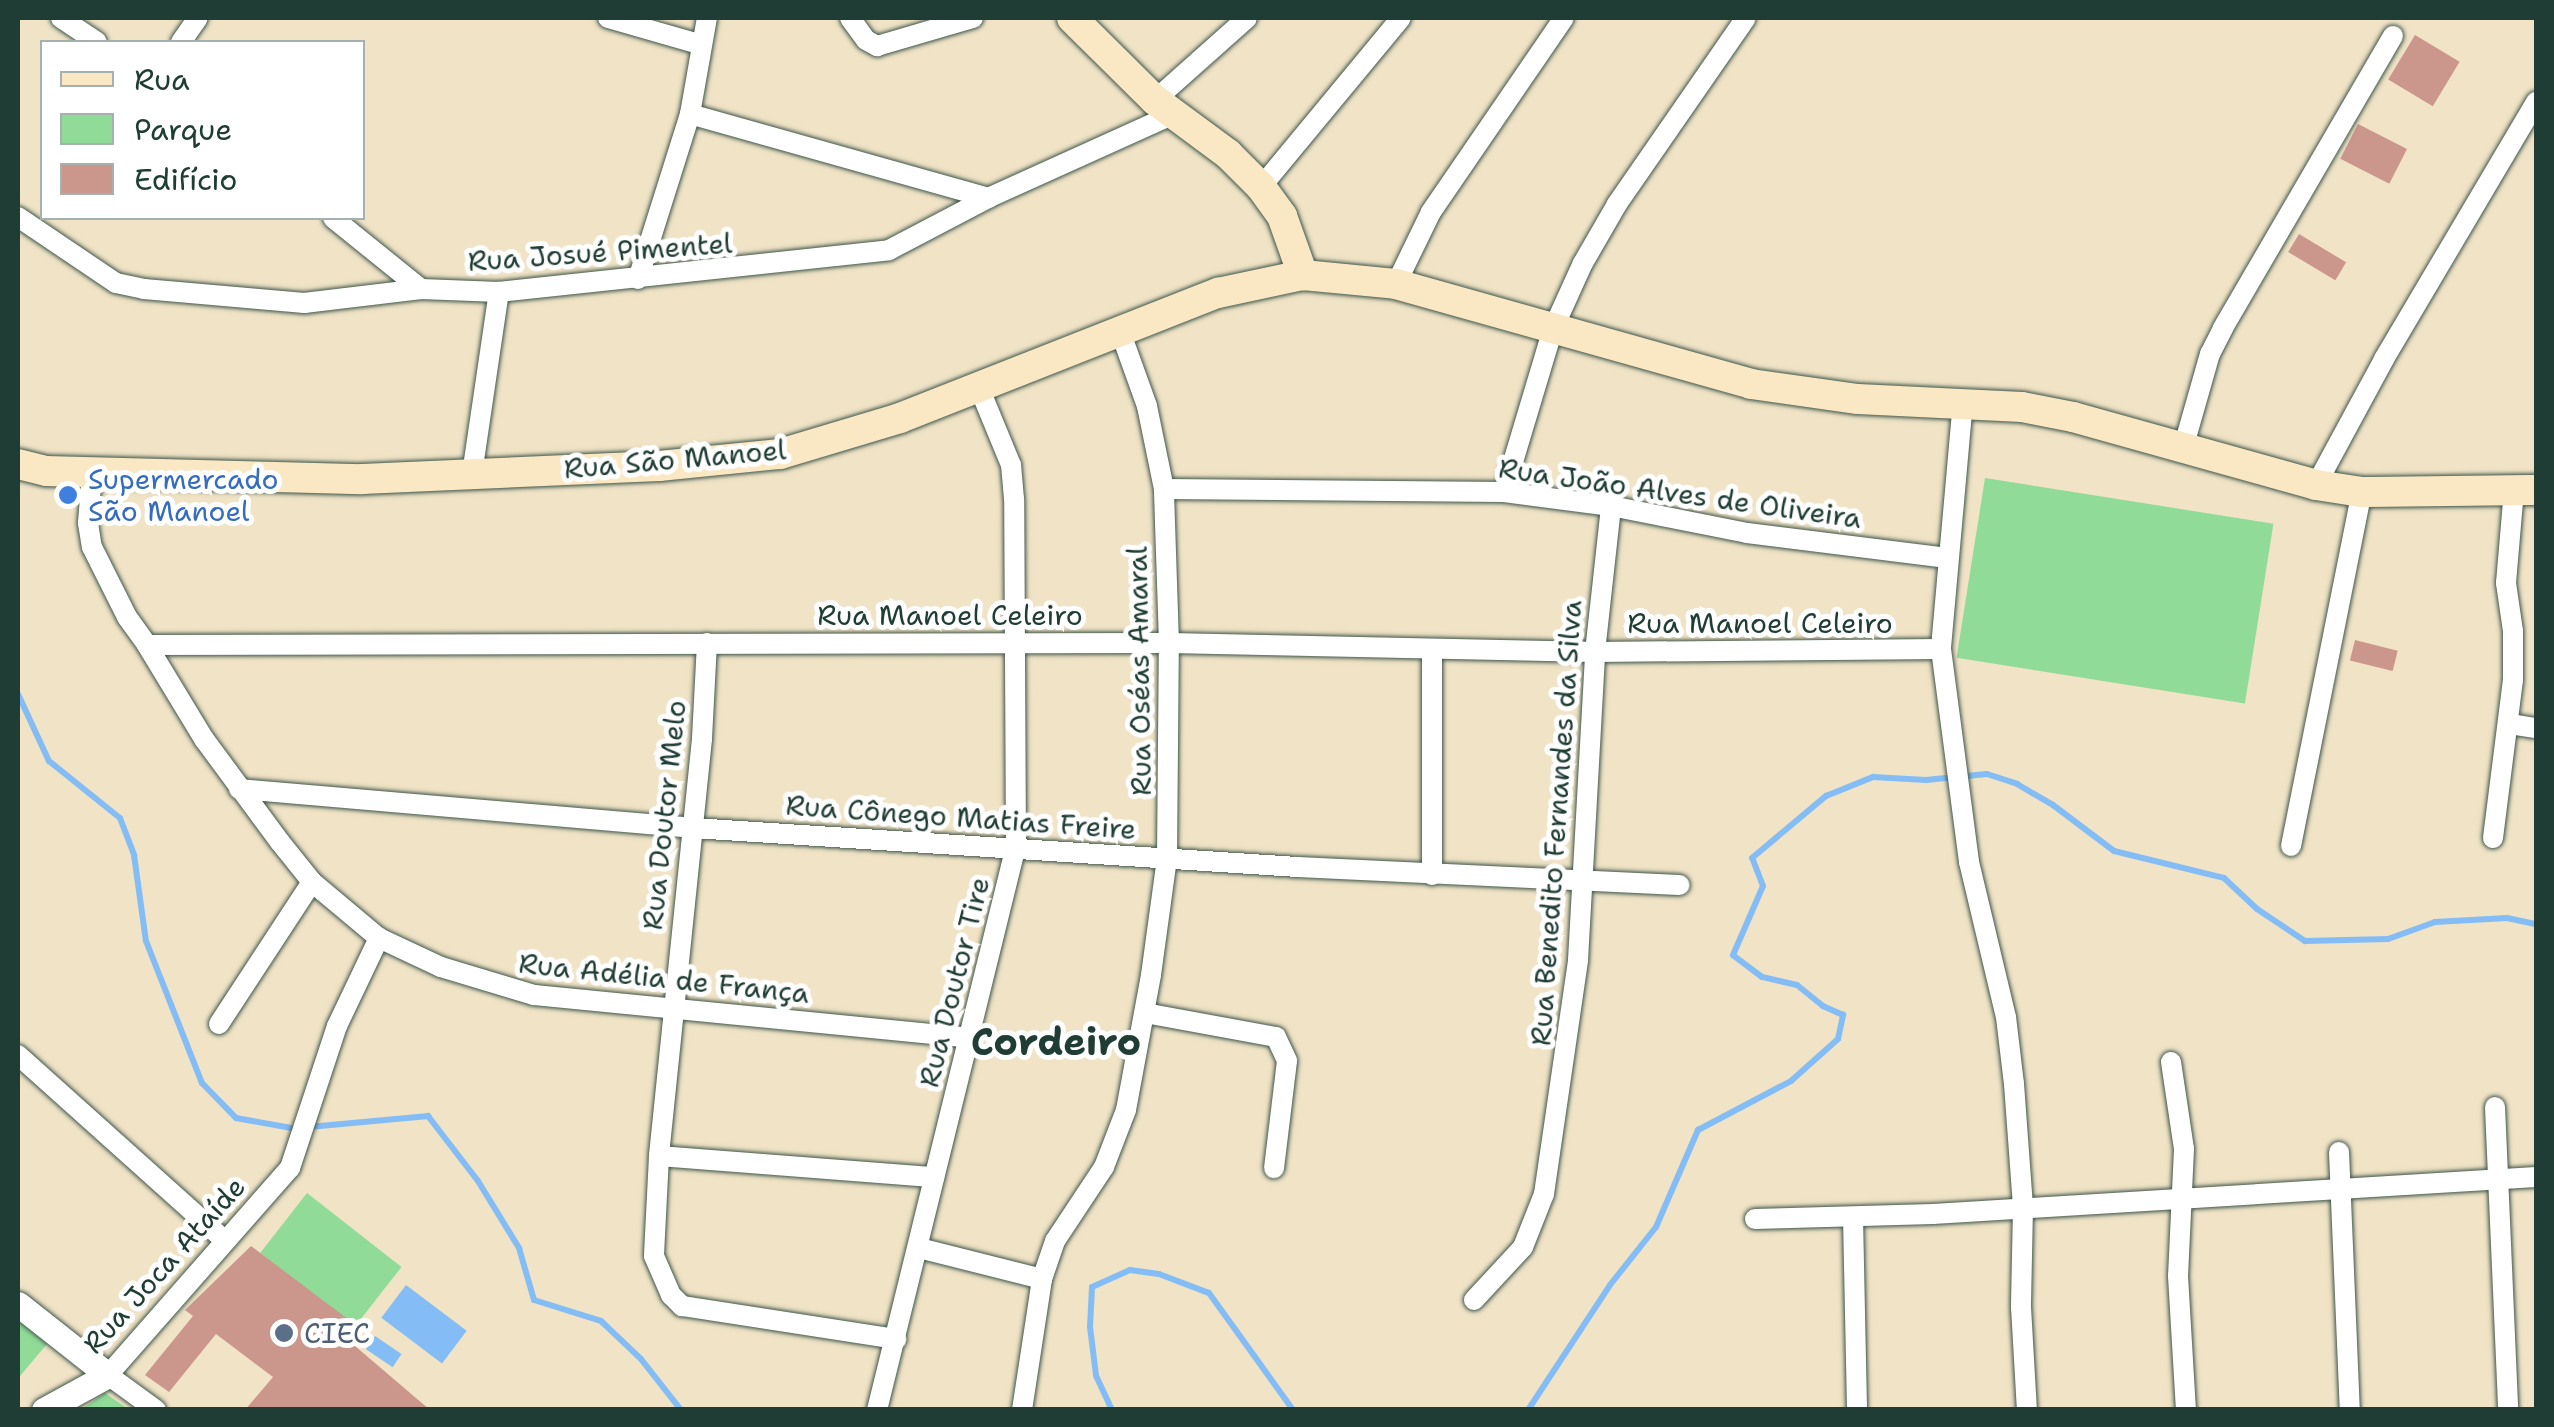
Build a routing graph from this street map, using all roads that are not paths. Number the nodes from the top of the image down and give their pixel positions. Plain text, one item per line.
1 (61, 18) edge
2 (198, 18) edge
3 (616, 18) edge
4 (707, 18) edge
5 (850, 18) edge
6 (973, 18) edge
7 (1072, 18) edge
8 (1247, 18) edge
9 (1400, 18) edge
10 (1564, 18) edge
11 (1746, 18) edge
12 (2393, 36) dead end
13 (94, 40) edge
14 (182, 40) edge
15 (698, 44) junction
16 (2536, 102) edge
17 (1166, 107) junction
18 (690, 114) junction
19 (1261, 187) junction
20 (988, 198) junction
21 (18, 217) edge
22 (335, 220) edge
23 (42, 224) edge
24 (1303, 275) junction
25 (638, 279) junction
26 (1396, 284) junction
27 (422, 290) junction
28 (499, 292) junction
29 (1553, 329) junction
30 (1120, 331) junction
31 (978, 385) junction
32 (1963, 401) junction
33 (2184, 446) junction
34 (18, 464) edge
35 (92, 473) junction
36 (472, 474) junction
37 (2316, 486) junction
38 (1164, 489) junction
39 (2525, 490) edge
40 (1504, 492) junction
41 (2362, 492) junction
42 (1612, 506) junction
43 (1947, 558) junction
44 (1018, 642) junction
45 (708, 643) junction
46 (1170, 643) junction
47 (147, 644) junction
48 (1432, 649) junction
49 (1941, 649) junction
50 (1595, 652) junction
51 (2510, 724) junction
52 (2536, 728) edge
53 (239, 789) junction
54 (693, 828) junction
55 (2494, 838) dead end
56 (1016, 846) junction
57 (2291, 846) dead end
58 (1167, 858) junction
59 (1432, 875) junction
60 (312, 882) junction
61 (1583, 883) junction
62 (1680, 885) dead end
63 (380, 938) junction
64 (674, 1007) junction
65 (1145, 1013) junction
66 (220, 1024) dead end
67 (969, 1038) junction
68 (18, 1055) edge
69 (2171, 1062) dead end
70 (2496, 1108) dead end
71 (2339, 1152) dead end
72 (659, 1156) junction
73 (1274, 1168) dead end
74 (934, 1177) junction
75 (2536, 1177) edge
76 (2498, 1178) junction
77 (2342, 1188) junction
78 (2182, 1198) junction
79 (2023, 1208) junction
80 (1853, 1217) junction
81 (1755, 1219) dead end
82 (224, 1240) junction
83 (919, 1248) junction
84 (1042, 1279) junction
85 (1474, 1300) dead end
86 (18, 1304) edge
87 (896, 1339) junction
88 (108, 1375) junction
89 (44, 1410) edge
90 (156, 1410) edge
91 (878, 1410) edge
92 (1022, 1410) edge
93 (1857, 1410) edge
94 (2027, 1410) edge
95 (2186, 1410) edge
96 (2350, 1410) edge
97 (2508, 1410) edge

1 - 13 street
2 - 14 street
3 - 15 street
4 - 15 street
5 - 6 street
7 - 17 main road
8 - 17 street, Rua Josué Pimentel
9 - 19 street
10 - 26 street
11 - 29 street
12 - 33 street
15 - 18 street
16 - 37 street
17 - 19 main road
17 - 20 street, Rua Josué Pimentel
18 - 20 street
18 - 25 street
19 - 24 main road
20 - 25 street, Rua Josué Pimentel
21 - 23 street, Rua Josué Pimentel
22 - 27 street
23 - 27 street, Rua Josué Pimentel
24 - 26 main road, Rua São Manoel
24 - 30 main road, Rua São Manoel
25 - 28 street, Rua Josué Pimentel
26 - 29 main road, Rua São Manoel
27 - 28 street, Rua Josué Pimentel
28 - 36 street
29 - 32 main road, Rua São Manoel
29 - 40 street
30 - 31 main road, Rua São Manoel
30 - 38 street, Rua Oséas Amaral
31 - 36 main road, Rua São Manoel
31 - 44 street, Rua Doutor Tire
32 - 33 main road, Rua São Manoel
32 - 43 street
33 - 37 main road, Rua São Manoel
34 - 35 main road, Rua São Manoel
35 - 36 main road, Rua São Manoel
35 - 47 street
37 - 41 main road, Rua São Manoel
38 - 40 street, Rua João Alves de Oliveira
38 - 46 street, Rua Oséas Amaral
39 - 41 main road, Rua São Manoel
39 - 51 street
40 - 42 street, Rua João Alves de Oliveira
41 - 57 street
42 - 43 street, Rua João Alves de Oliveira
42 - 50 street, Rua Benedito Fernandes da Silva
43 - 49 street
44 - 45 street, Rua Manoel Celeiro
44 - 46 street, Rua Manoel Celeiro
44 - 56 street, Rua Doutor Tire
45 - 47 street, Rua Manoel Celeiro
45 - 54 street, Rua Doutor Melo
46 - 48 street, Rua Manoel Celeiro
46 - 58 street, Rua Oséas Amaral
47 - 53 street, Rua Adélia de França
48 - 50 street, Rua Manoel Celeiro
48 - 59 street
49 - 50 street, Rua Manoel Celeiro
49 - 79 street
50 - 61 street, Rua Benedito Fernandes da Silva
51 - 52 street
51 - 55 street
53 - 54 street, Rua Cônego Matias Freire
53 - 60 street, Rua Adélia de França
54 - 56 street, Rua Cônego Matias Freire
54 - 64 street, Rua Doutor Melo
56 - 58 street, Rua Cônego Matias Freire
56 - 67 street, Rua Doutor Tire
58 - 59 street, Rua Cônego Matias Freire
58 - 65 street, Rua Oséas Amaral
59 - 61 street, Rua Cônego Matias Freire
60 - 63 street, Rua Adélia de França
60 - 66 street
61 - 62 street, Rua Cônego Matias Freire
61 - 85 street, Rua Benedito Fernandes da Silva
63 - 64 street, Rua Adélia de França
63 - 82 street, Rua Joca Ataíde
64 - 67 street, Rua Adélia de França
64 - 72 street, Rua Doutor Melo
65 - 73 street
65 - 84 street, Rua Oséas Amaral
67 - 74 street, Rua Doutor Tire
68 - 82 street
69 - 78 street
70 - 76 street
71 - 77 street
72 - 74 street
72 - 87 street, Rua Doutor Melo
74 - 83 street, Rua Doutor Tire
75 - 76 street
76 - 77 street
76 - 97 street
77 - 78 street
77 - 96 street
78 - 79 street
78 - 95 street
79 - 80 street
79 - 94 street
80 - 81 street
80 - 93 street
82 - 88 street, Rua Joca Ataíde
83 - 84 street
83 - 87 street, Rua Doutor Tire
84 - 92 street, Rua Oséas Amaral
86 - 88 street
87 - 91 street, Rua Doutor Tire
88 - 89 street, Rua Joca Ataíde
88 - 90 street

